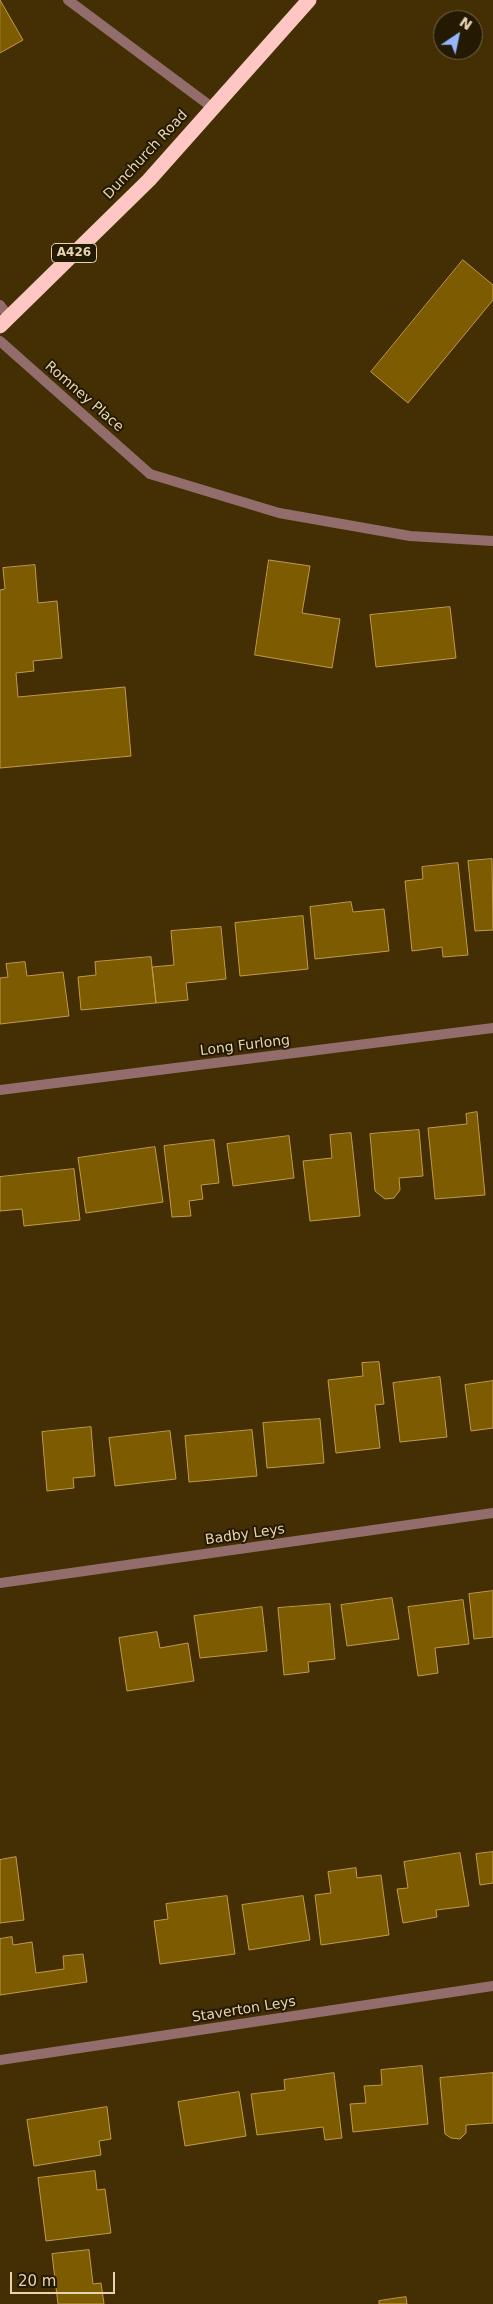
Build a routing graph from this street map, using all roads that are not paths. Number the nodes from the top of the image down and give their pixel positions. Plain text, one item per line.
1 (68, 0) edge
2 (309, 0) edge
3 (213, 108) junction
4 (3, 316) edge
5 (0, 341) edge
6 (493, 541) edge
7 (493, 1028) edge
8 (0, 1090) edge
9 (493, 1513) edge
10 (0, 1583) edge
11 (493, 1986) edge
12 (0, 2060) edge

1 - 3 street
2 - 3 highway, Dunchurch Road / A426
3 - 4 highway, Dunchurch Road / A426
5 - 6 street, Romney Place
7 - 8 street, Long Furlong
9 - 10 street, Badby Leys
11 - 12 street, Staverton Leys

